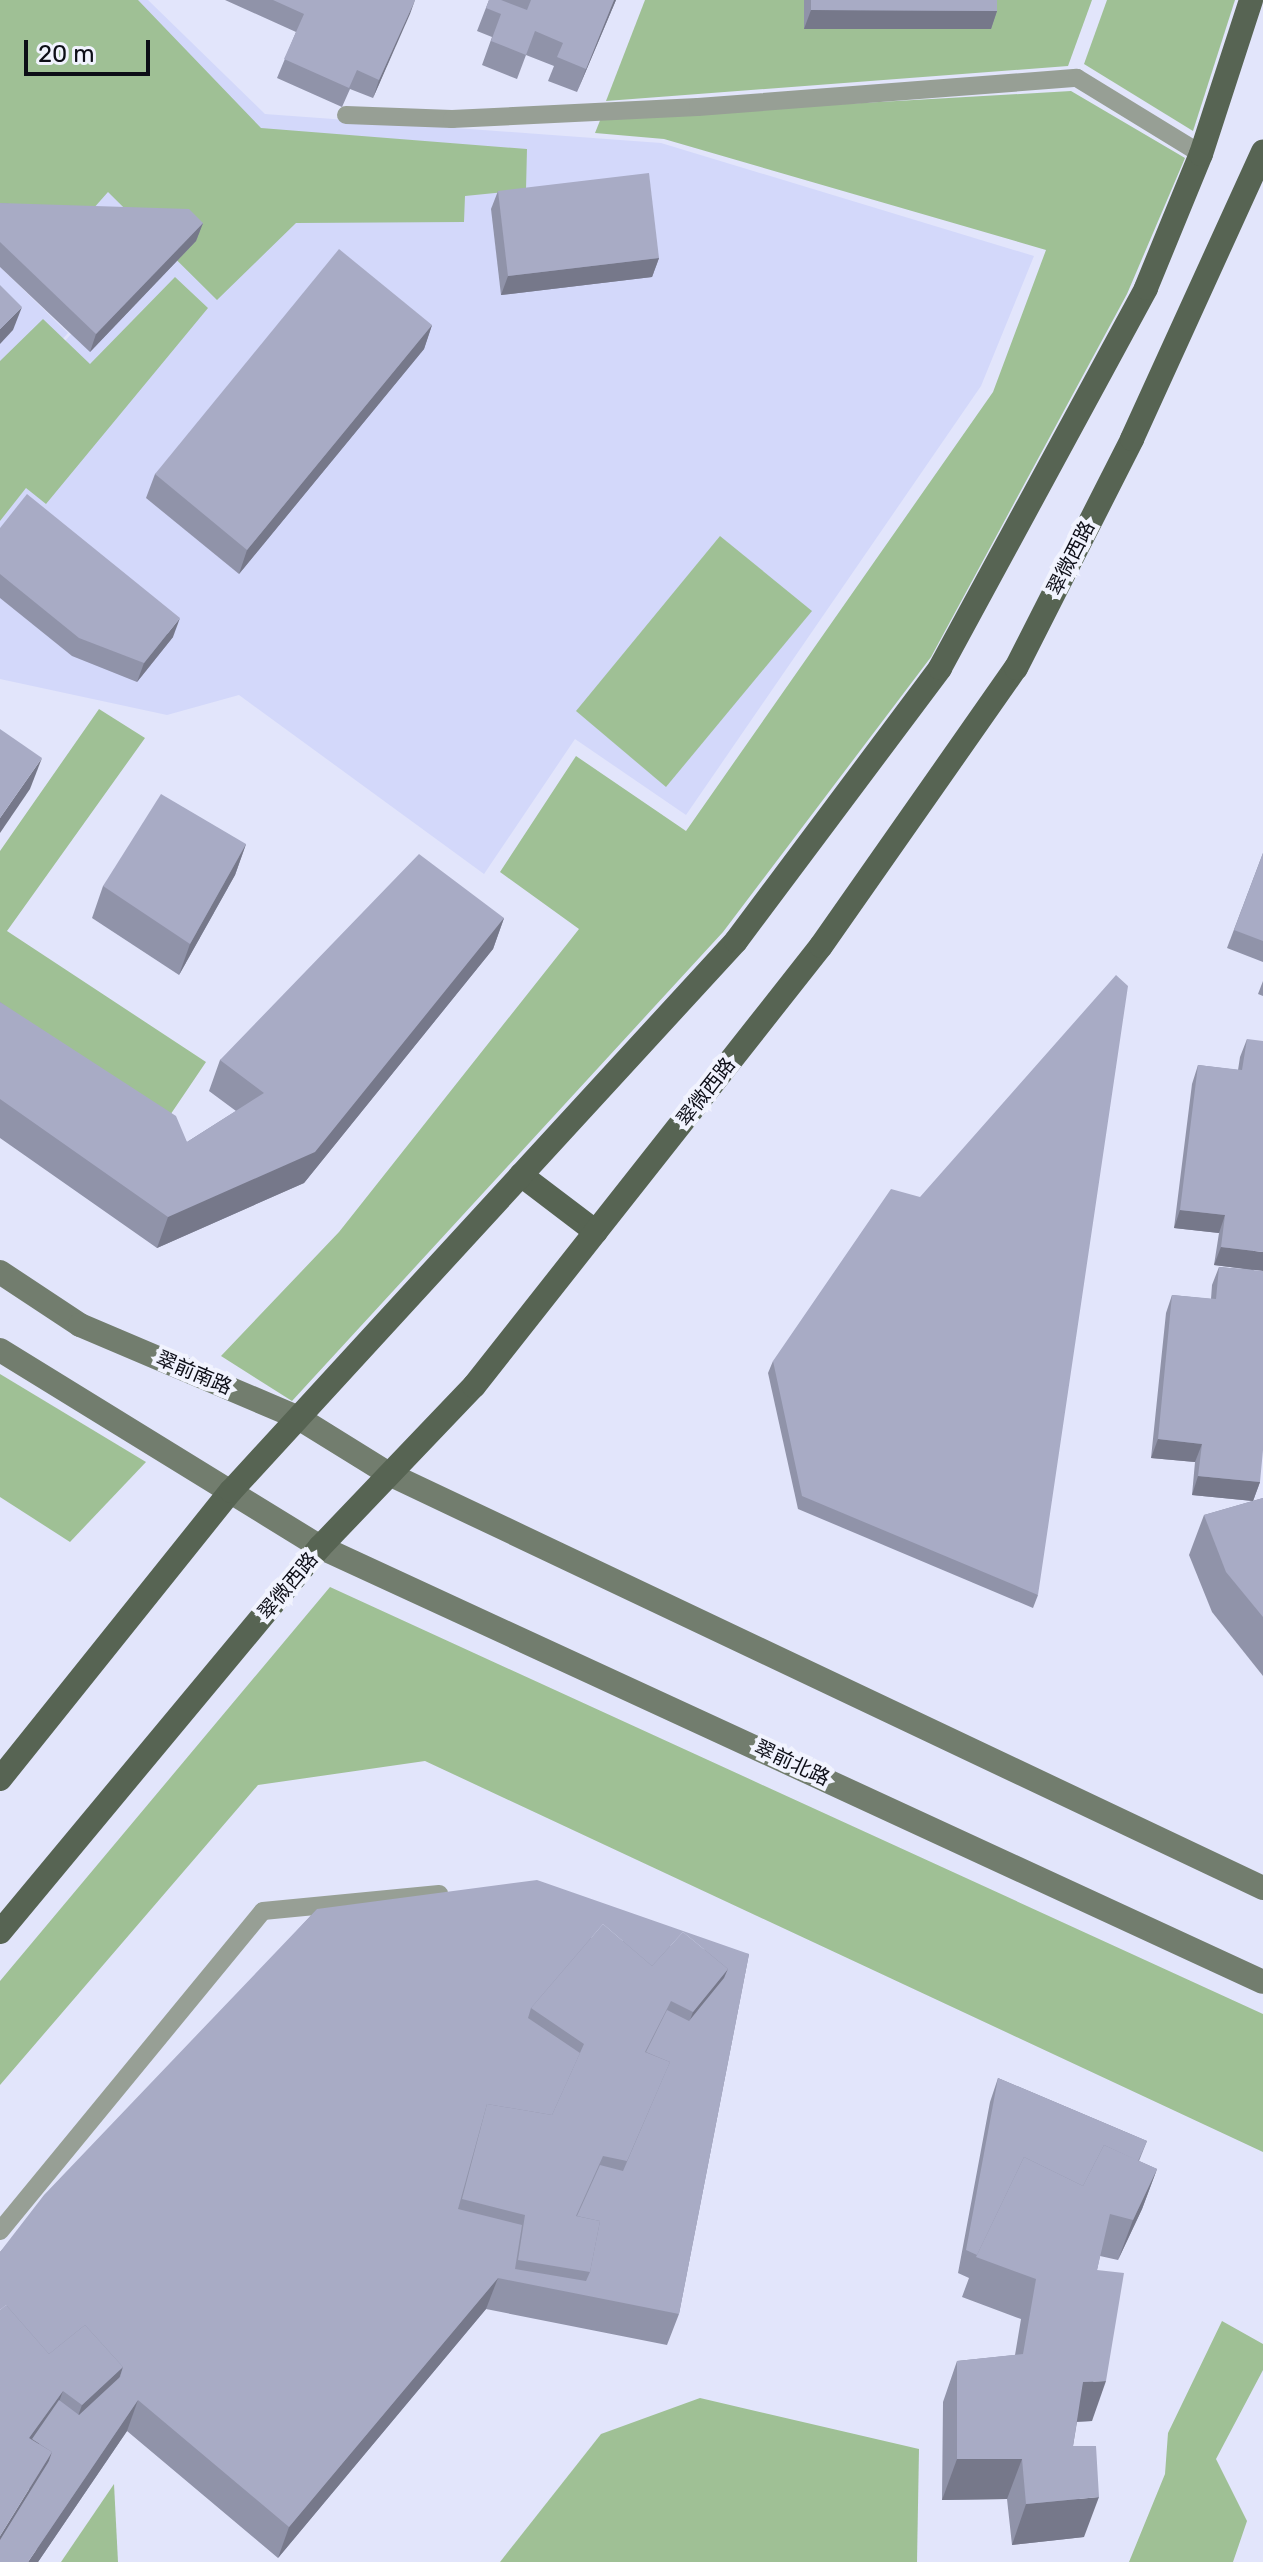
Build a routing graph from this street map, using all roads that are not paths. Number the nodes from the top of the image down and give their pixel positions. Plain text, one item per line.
1 (1251, 0) edge
2 (346, 115) edge
3 (1263, 151) edge
4 (1201, 154) junction
5 (521, 1175) junction
6 (596, 1232) junction
7 (0, 1272) edge
8 (0, 1350) edge
9 (297, 1417) junction
10 (389, 1474) junction
11 (231, 1491) junction
12 (320, 1547) junction
13 (0, 1779) edge
14 (1263, 1888) edge
15 (466, 1891) edge
16 (0, 1932) edge
17 (1263, 1982) edge
18 (0, 2231) edge

1 - 4 main road
2 - 4 lane
3 - 6 main road, 翠微西路
4 - 5 main road
5 - 6 main road
5 - 9 main road
6 - 10 main road, 翠微西路
7 - 9 main road, 翠前南路
8 - 11 main road
9 - 10 main road, 翠前南路
9 - 11 main road
10 - 12 main road, 翠微西路
10 - 14 main road
11 - 12 main road, 翠前北路
11 - 13 main road
12 - 16 main road, 翠微西路
12 - 17 main road, 翠前北路
15 - 18 lane

